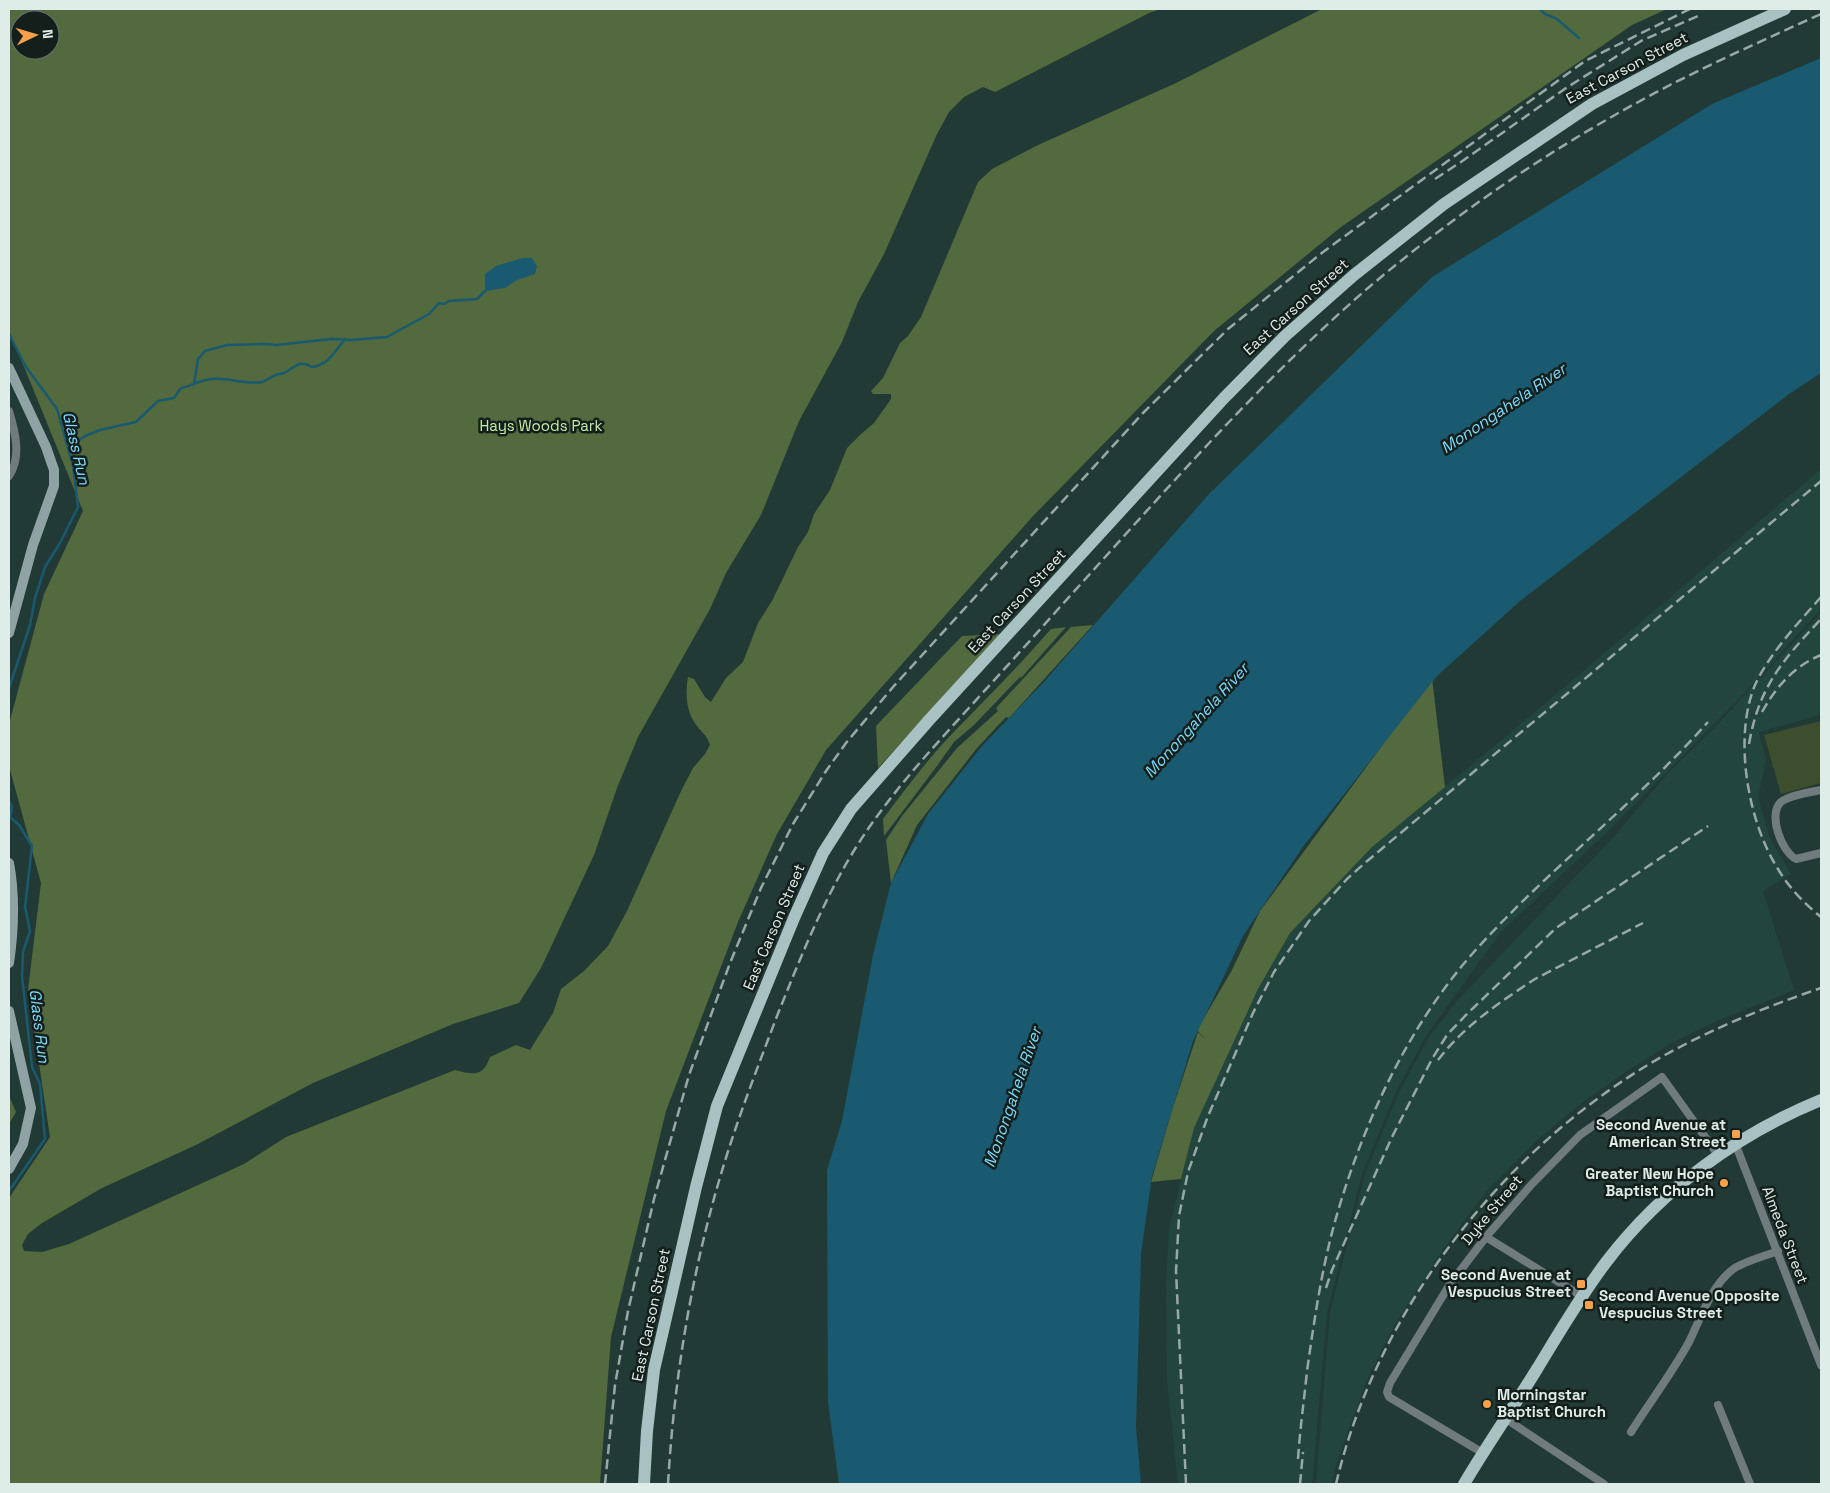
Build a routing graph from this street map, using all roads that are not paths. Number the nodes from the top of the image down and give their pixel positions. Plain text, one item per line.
1 (1785, 9) edge
2 (9, 368) edge
3 (9, 411) edge
4 (9, 476) edge
5 (9, 632) edge
6 (1821, 790) edge
7 (1821, 853) edge
8 (9, 863) edge
9 (9, 963) edge
10 (9, 1011) edge
11 (1821, 1100) edge
12 (1735, 1143) junction
13 (1718, 1155) junction
14 (9, 1170) edge
15 (1486, 1237) junction
16 (1778, 1251) junction
17 (1583, 1297) junction
18 (1821, 1365) edge
19 (1718, 1404) dead end
20 (1506, 1419) junction
21 (1631, 1432) dead end
22 (1483, 1453) junction
23 (644, 1484) edge
24 (1464, 1484) edge
25 (1604, 1484) edge
26 (1750, 1484) edge

1 - 23 main road, East Carson Street
2 - 5 main road
3 - 4 street
6 - 7 street
8 - 9 main road
10 - 14 main road
11 - 12 main road
12 - 13 main road
12 - 16 street, Almeda Street
13 - 15 street, Dyke Street
13 - 17 main road
15 - 17 street
15 - 22 street, Dyke Street
16 - 18 street, Almeda Street
16 - 21 street
17 - 20 main road
19 - 26 street
20 - 22 main road
20 - 25 street
22 - 24 main road

